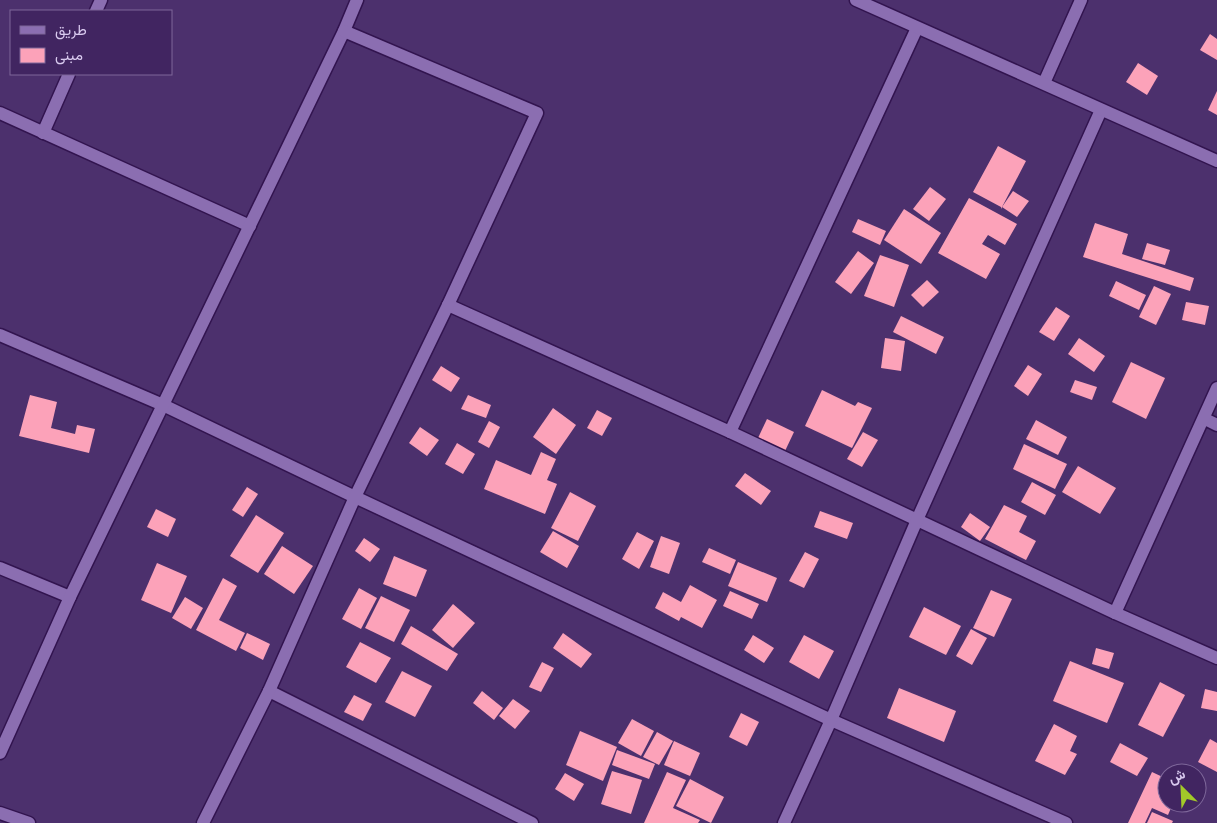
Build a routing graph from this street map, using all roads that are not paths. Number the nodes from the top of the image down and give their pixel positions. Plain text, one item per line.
1 (356, 0) edge
2 (856, 0) edge
3 (1081, 0) edge
4 (916, 28) junction
5 (344, 31) junction
6 (69, 75) edge
7 (1044, 83) junction
8 (1101, 110) junction
9 (0, 112) edge
10 (43, 133) junction
11 (1217, 161) edge
12 (250, 226) junction
13 (448, 304) junction
14 (0, 334) edge
15 (1217, 388) edge
16 (163, 406) junction
17 (1204, 419) junction
18 (1217, 425) edge
19 (730, 432) junction
20 (355, 497) junction
21 (917, 520) junction
22 (0, 568) edge
23 (70, 597) junction
24 (1115, 613) junction
25 (1217, 658) edge
26 (269, 691) junction
27 (831, 720) junction
28 (0, 753) edge
29 (0, 813) edge
30 (29, 823) edge
31 (203, 823) edge
32 (532, 823) edge
33 (784, 823) edge
34 (1066, 823) edge

1 - 5 street
2 - 4 street
3 - 7 street
4 - 7 street
4 - 19 street
5 - 12 street
5 - 13 street
6 - 10 street
7 - 8 street
8 - 11 street
8 - 21 street
9 - 10 street
10 - 12 street
12 - 16 street
13 - 19 street
13 - 20 street
14 - 16 street
15 - 17 street
16 - 20 street
16 - 23 street
17 - 18 street
17 - 24 street
19 - 21 street
20 - 26 street
20 - 27 street
21 - 24 street
21 - 27 street
22 - 23 street
23 - 28 street
24 - 25 street
26 - 31 street
26 - 32 street
27 - 33 street
27 - 34 street
29 - 30 street

